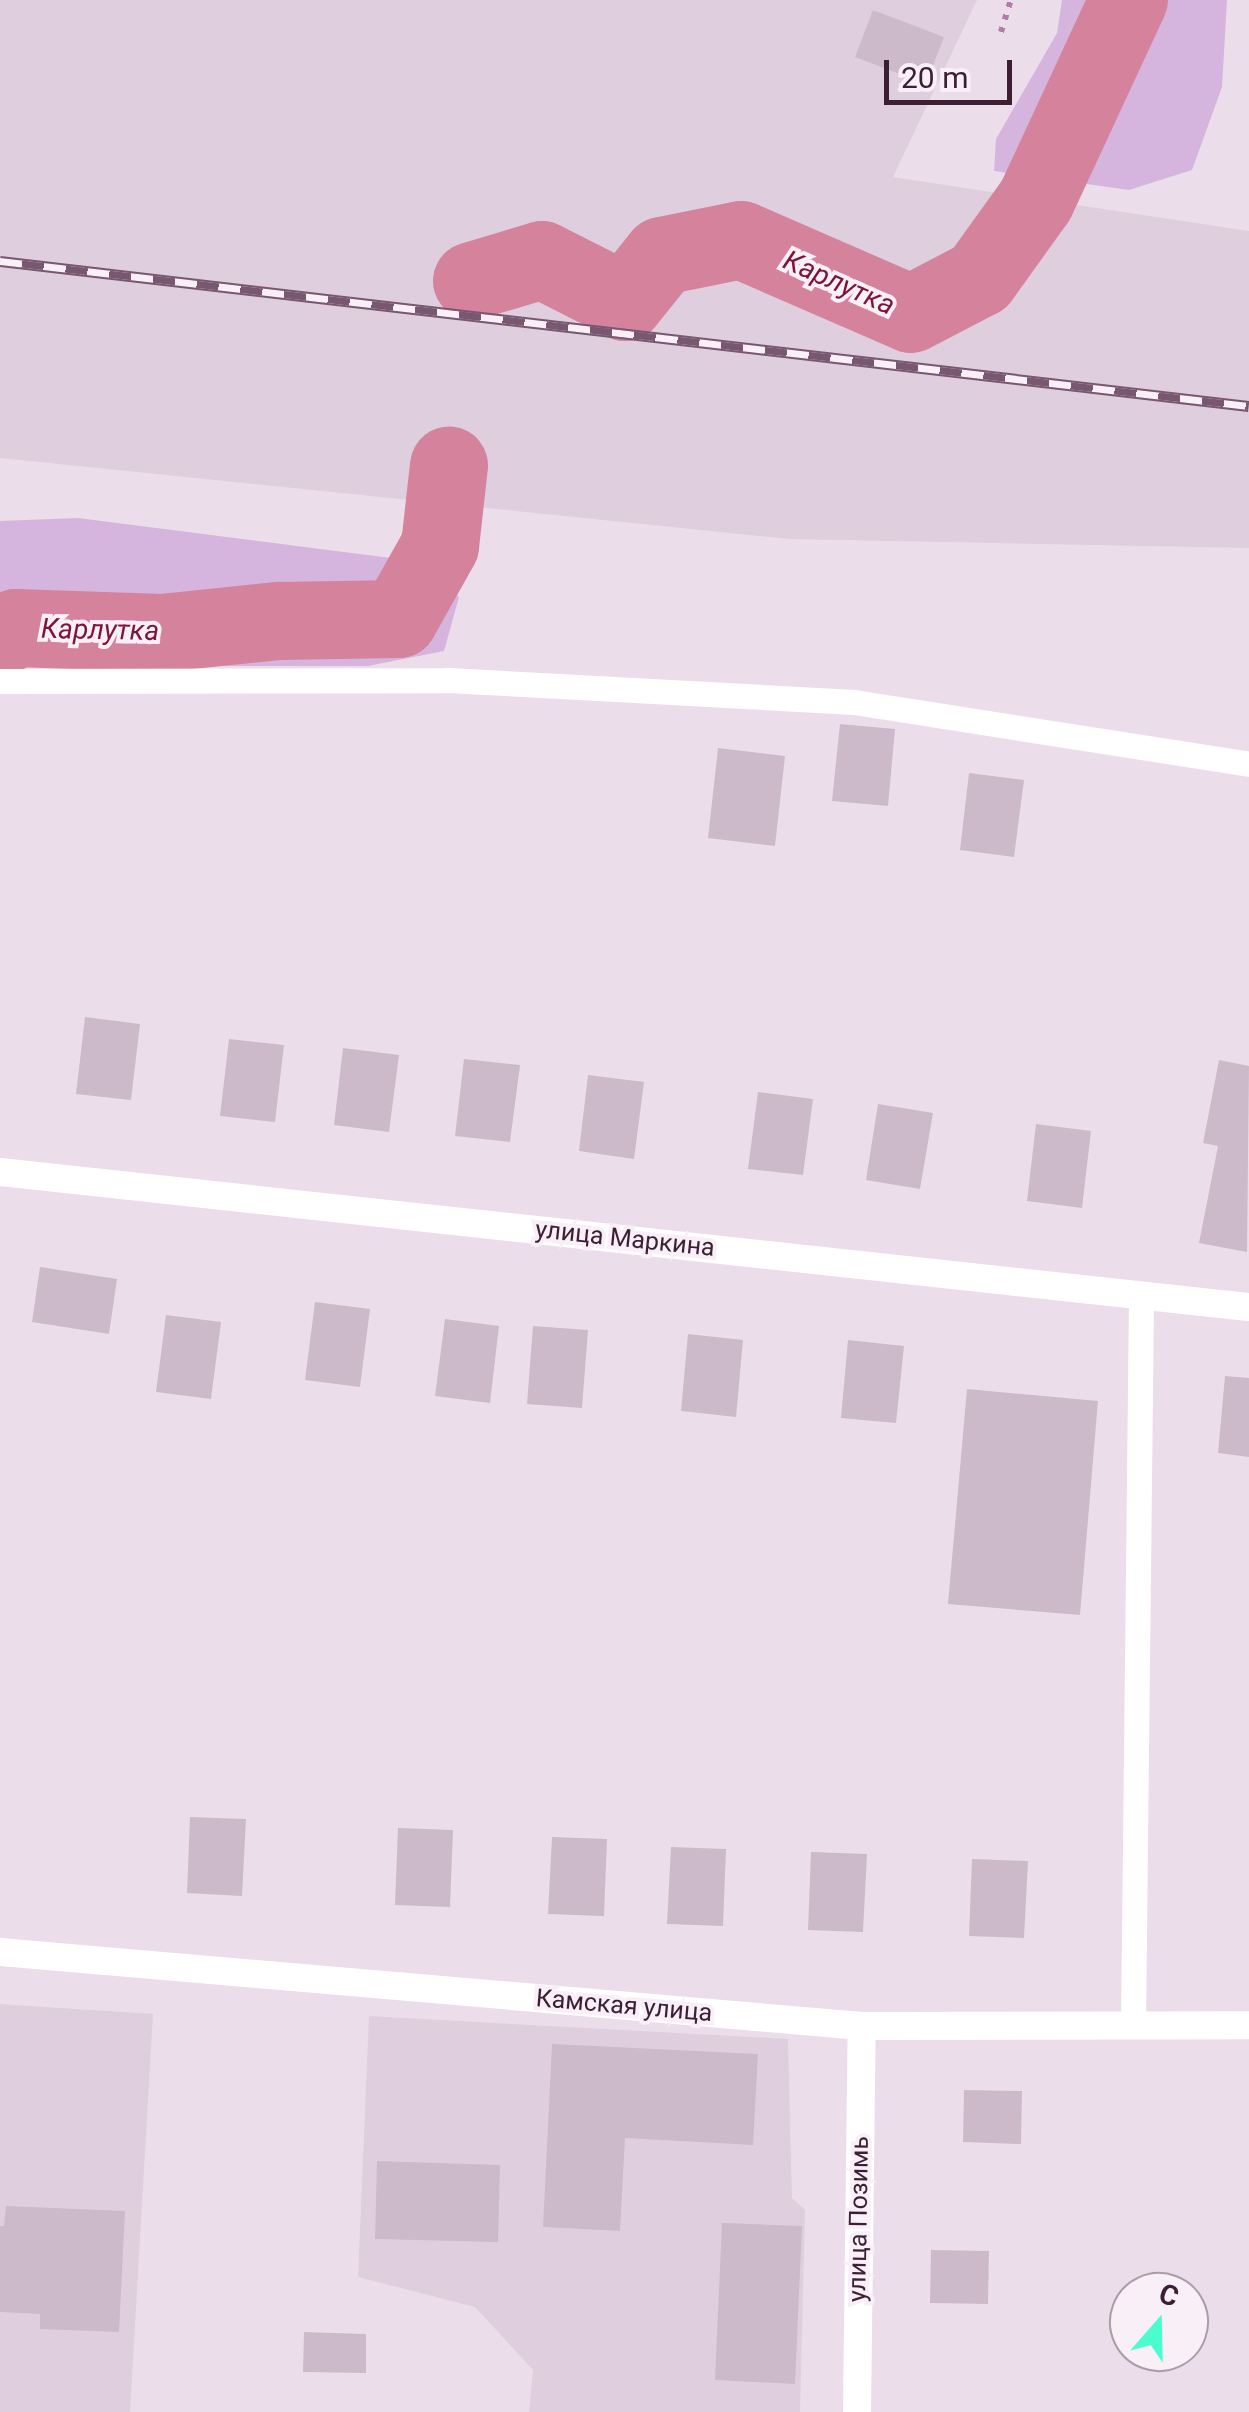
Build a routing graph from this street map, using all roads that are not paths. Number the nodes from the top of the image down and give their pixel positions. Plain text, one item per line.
1 (0, 682) edge
2 (1249, 764) edge
3 (0, 1172) edge
4 (1141, 1295) junction
5 (1249, 1307) edge
6 (0, 1952) edge
7 (1249, 2025) edge
8 (862, 2026) junction
9 (1133, 2026) junction
10 (857, 2412) edge

1 - 2 lane
3 - 4 street, улица Маркина
4 - 5 street, улица Маркина
4 - 9 lane
6 - 8 street, Камская улица
7 - 9 street, Камская улица
8 - 9 street, Камская улица
8 - 10 street, улица Позимь

